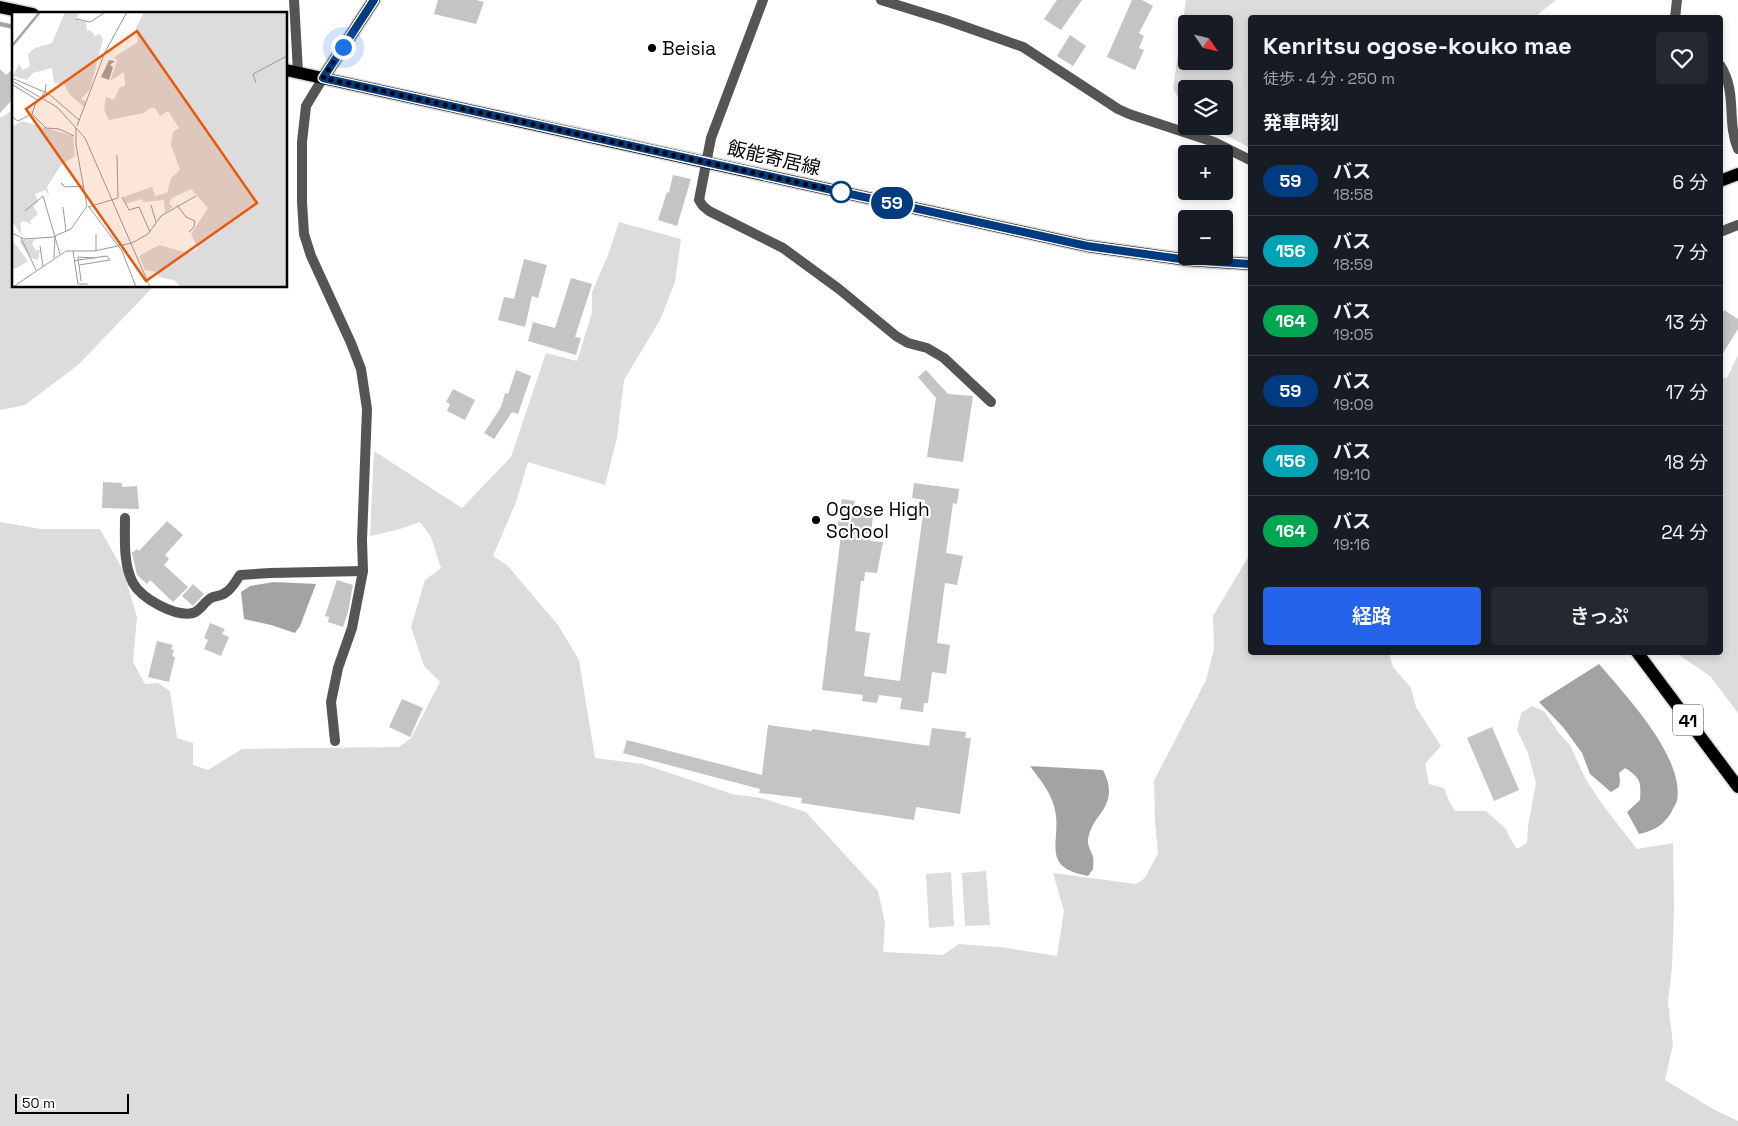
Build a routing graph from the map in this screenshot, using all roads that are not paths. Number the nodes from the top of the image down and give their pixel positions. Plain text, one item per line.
1 (294, 0) edge
2 (374, 0) edge
3 (763, 0) edge
4 (880, 0) edge
5 (1676, 0) edge
6 (0, 7) edge
7 (23, 12) edge
8 (1675, 15) edge
9 (1723, 70) edge
10 (292, 71) edge
11 (323, 78) junction
12 (1736, 137) edge
13 (1248, 159) edge
14 (706, 162) junction
15 (1738, 174) edge
16 (1723, 180) edge
17 (1738, 225) edge
18 (1723, 231) edge
19 (1248, 264) edge
20 (991, 402) dead end
21 (125, 518) dead end
22 (363, 571) junction
23 (1639, 655) edge
24 (335, 741) dead end
25 (1738, 787) edge

1 - 10 street
2 - 11 main road
3 - 14 street
4 - 13 street
5 - 8 street
6 - 7 main road
9 - 12 street
10 - 11 main road, 飯能寄居線
11 - 14 main road, 飯能寄居線
11 - 22 street
14 - 19 main road, 飯能寄居線
14 - 20 street
15 - 16 main road
17 - 18 street
21 - 22 street
22 - 24 street
23 - 25 main road, 41

